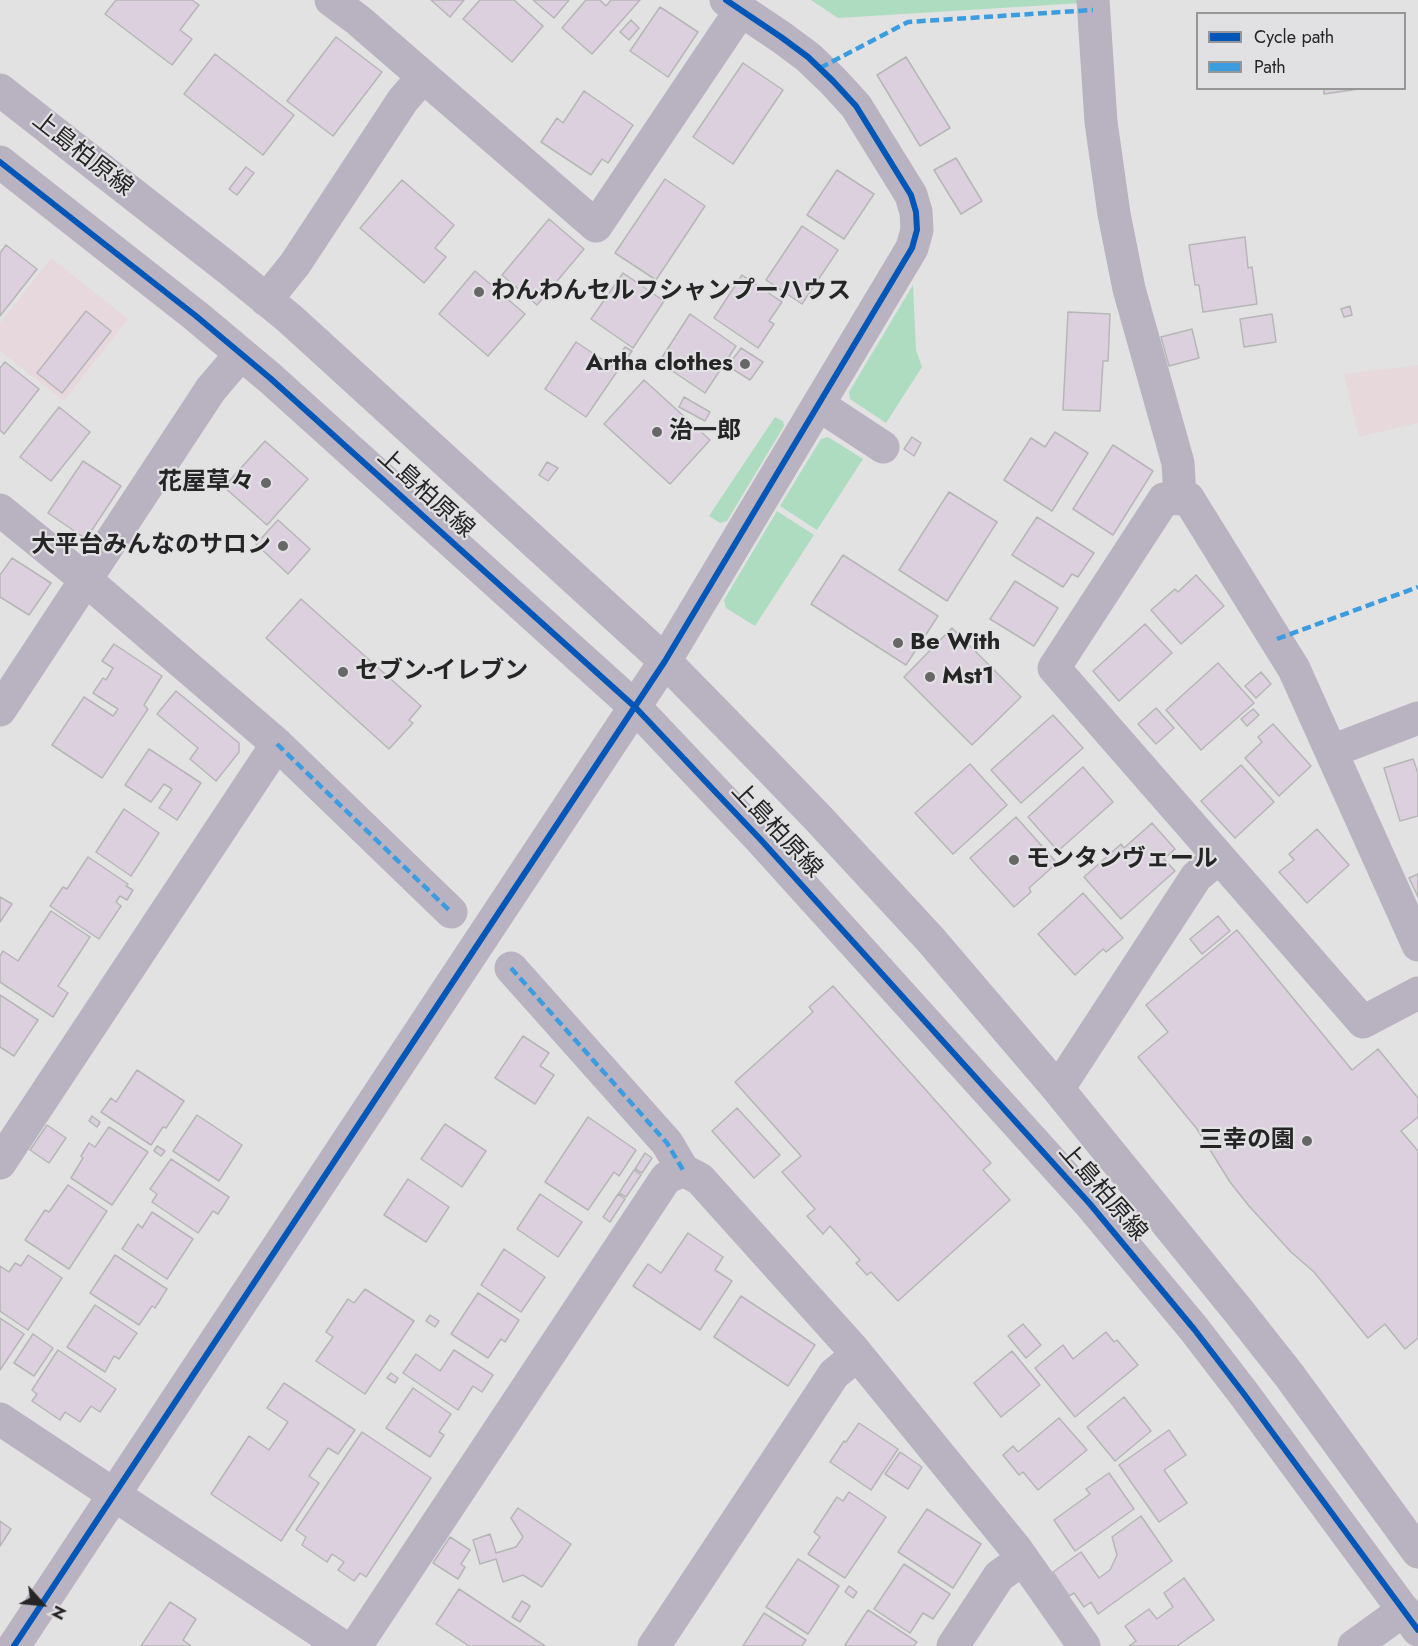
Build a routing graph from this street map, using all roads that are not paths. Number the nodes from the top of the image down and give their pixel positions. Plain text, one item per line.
1 (332, 0) edge
2 (1093, 0) edge
3 (733, 5) edge
4 (423, 77) junction
5 (0, 90) edge
6 (0, 162) edge
7 (266, 300) junction
8 (241, 354) junction
9 (819, 405) junction
10 (883, 447) dead end
11 (1180, 499) junction
12 (0, 510) edge
13 (86, 580) junction
14 (665, 661) junction
15 (635, 707) junction
16 (0, 710) edge
17 (1418, 718) edge
18 (277, 744) junction
19 (1332, 751) junction
20 (1219, 857) junction
21 (451, 912) dead end
22 (1418, 945) edge
23 (511, 968) dead end
24 (1418, 993) edge
25 (1058, 1089) junction
26 (0, 1163) edge
27 (683, 1170) junction
28 (857, 1355) junction
29 (0, 1419) edge
30 (114, 1495) junction
31 (1418, 1552) edge
32 (1023, 1559) junction
33 (1411, 1620) edge
34 (14, 1646) edge
35 (342, 1646) edge
36 (356, 1646) edge
37 (654, 1646) edge
38 (953, 1646) edge
39 (1084, 1646) edge
40 (1354, 1646) edge

1 - 4 street
2 - 11 street
3 - 4 street
3 - 9 street
4 - 7 street
5 - 7 street, 上島柏原線
6 - 8 street, 上島柏原線
7 - 14 street, 上島柏原線
8 - 13 street
8 - 15 street, 上島柏原線
9 - 10 street
9 - 14 street
11 - 19 street
11 - 20 street
12 - 13 street
13 - 16 street
13 - 18 street
14 - 15 street
14 - 25 street, 上島柏原線
15 - 30 street
15 - 33 street, 上島柏原線
17 - 19 street
18 - 21 street
18 - 26 street
19 - 22 street
20 - 24 street
20 - 25 street
23 - 27 street
25 - 31 street, 上島柏原線
27 - 28 street
27 - 36 street
28 - 32 street
28 - 37 street
29 - 30 street
30 - 34 street
30 - 35 street
32 - 38 street
32 - 39 street
33 - 40 street

